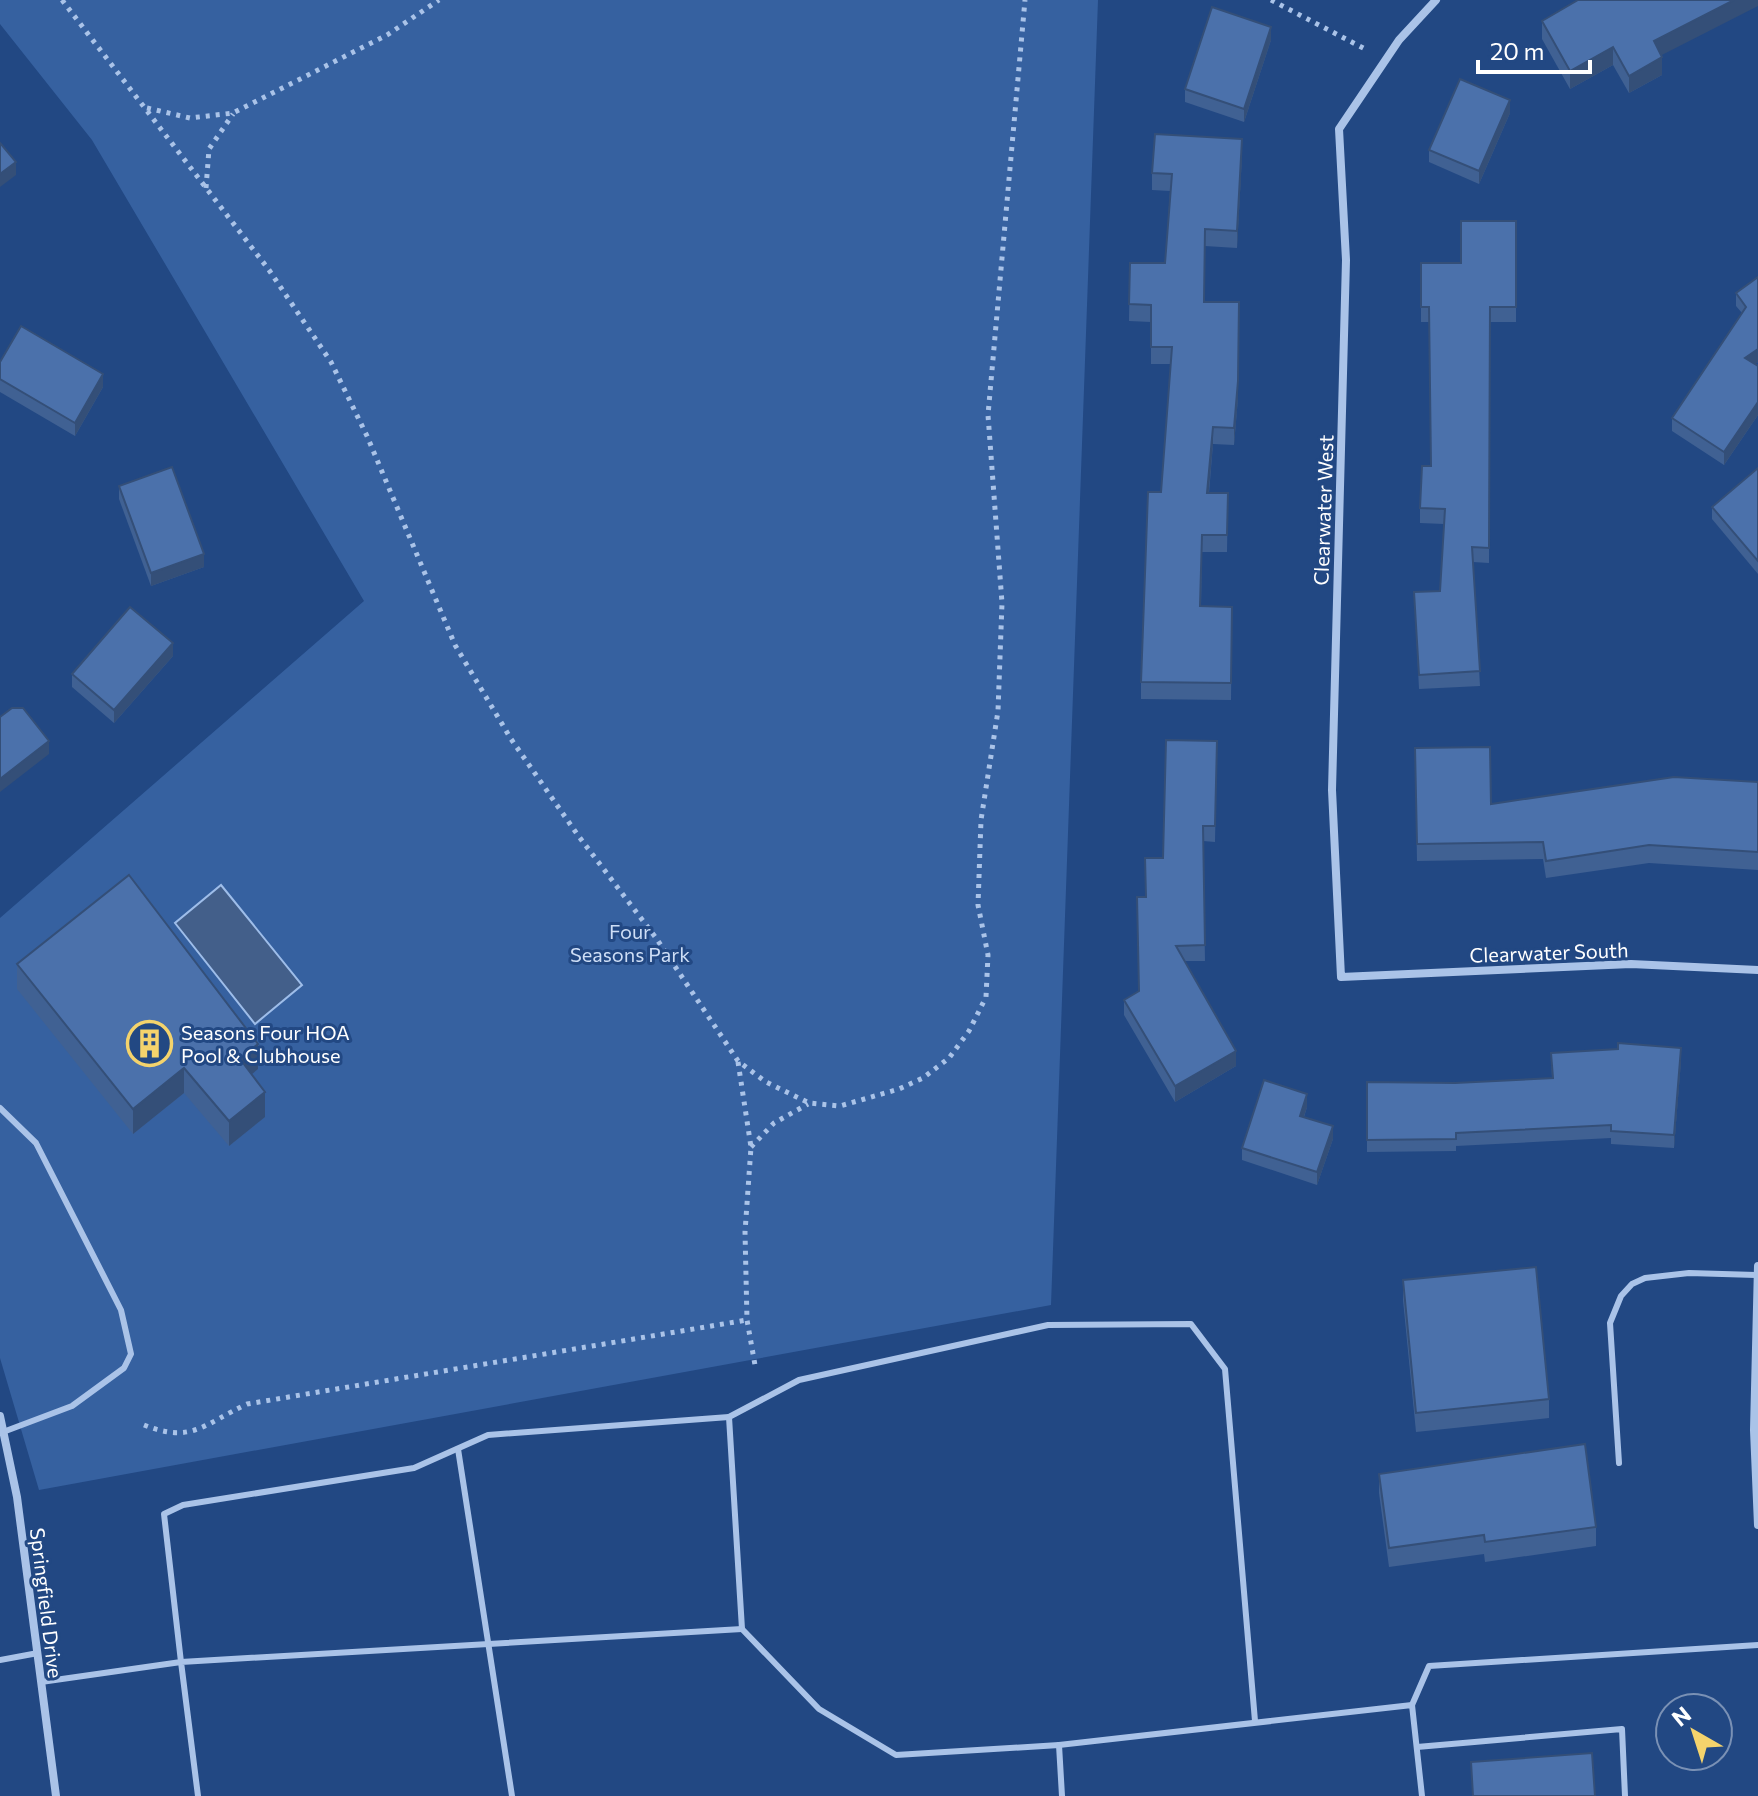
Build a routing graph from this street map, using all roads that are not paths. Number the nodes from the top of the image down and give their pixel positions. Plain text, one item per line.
1 (1436, 0) edge
2 (1758, 970) edge
3 (1341, 977) joint
4 (0, 1108) edge
5 (1757, 1270) edge
6 (0, 1416) edge
7 (729, 1417) junction
8 (3, 1432) junction
9 (458, 1449) junction
10 (1619, 1463) dead end
11 (1758, 1525) edge
12 (742, 1629) junction
13 (489, 1644) junction
14 (1758, 1645) edge
15 (38, 1653) junction
16 (0, 1660) edge
17 (181, 1662) junction
18 (41, 1682) junction
19 (1412, 1705) junction
20 (1255, 1721) junction
21 (1059, 1745) junction
22 (1417, 1747) junction
23 (56, 1796) edge
24 (198, 1796) edge
25 (512, 1796) edge
26 (1062, 1796) edge
27 (1422, 1796) edge
28 (1625, 1796) edge

1 - 3 street, Clearwater West
2 - 3 street, Clearwater South
4 - 8 lane
5 - 10 lane
5 - 11 street
6 - 8 street, Springfield Drive
7 - 9 lane
7 - 12 lane
7 - 20 lane
8 - 15 street, Springfield Drive
9 - 13 lane
9 - 17 lane
12 - 13 lane
12 - 21 lane
13 - 17 lane
13 - 25 lane
14 - 19 lane
15 - 16 lane
15 - 18 street, Springfield Drive
17 - 18 lane
17 - 24 lane
18 - 23 street, Springfield Drive
19 - 20 lane
19 - 22 lane
20 - 21 lane
21 - 26 lane
22 - 27 lane
22 - 28 lane

